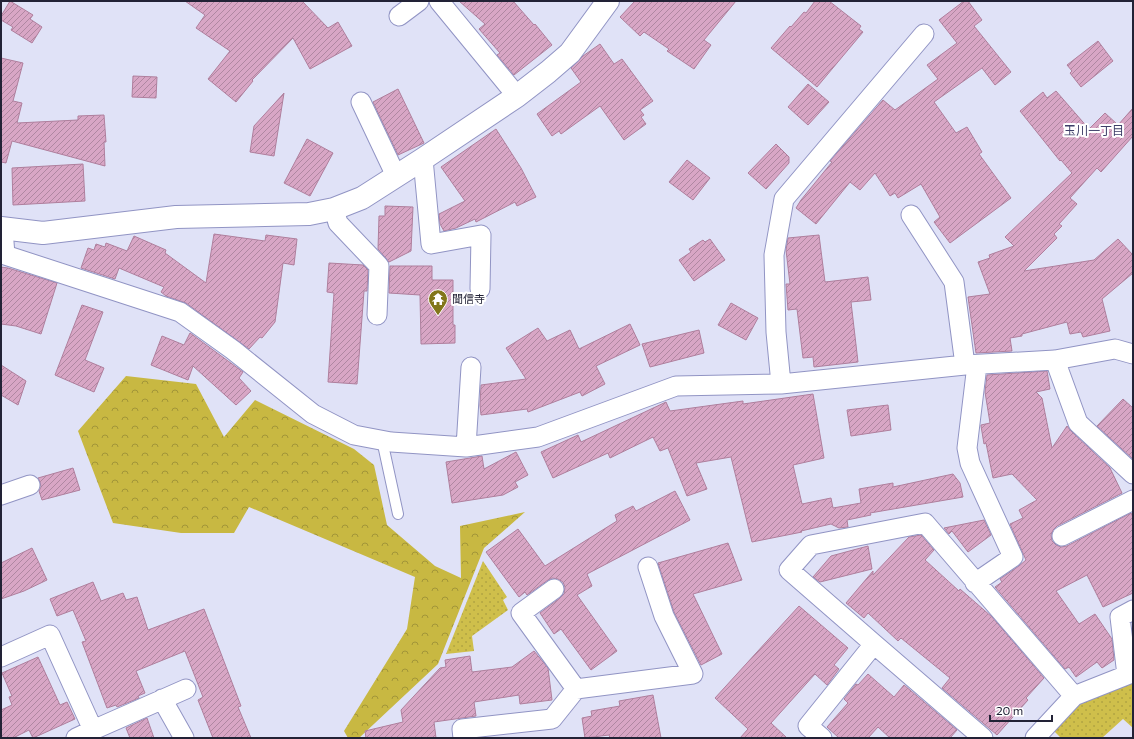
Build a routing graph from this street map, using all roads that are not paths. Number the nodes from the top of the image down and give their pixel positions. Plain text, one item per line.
1 (419, 1) edge
2 (439, 1) edge
3 (608, 1) edge
4 (399, 16) dead end
5 (924, 34) dead end
6 (517, 96) junction
7 (361, 102) dead end
8 (423, 159) junction
9 (396, 176) junction
10 (334, 209) junction
11 (912, 215) dead end
12 (2, 229) edge
13 (480, 289) dead end
14 (376, 315) dead end
15 (1133, 354) edge
16 (1055, 360) junction
17 (971, 365) junction
18 (471, 367) dead end
19 (781, 384) junction
20 (382, 440) junction
21 (466, 448) junction
22 (1133, 474) edge
23 (30, 484) dead end
24 (1, 495) edge
25 (1133, 500) edge
26 (398, 514) dead end
27 (1062, 536) dead end
28 (648, 567) dead end
29 (975, 583) junction
30 (554, 589) dead end
31 (1133, 610) edge
32 (874, 644) junction
33 (1, 657) edge
34 (1130, 674) edge
35 (186, 689) dead end
36 (576, 689) junction
37 (1074, 696) junction
38 (162, 699) junction
39 (100, 731) edge
40 (76, 738) edge
41 (184, 738) edge
42 (463, 738) edge
43 (822, 738) edge
44 (983, 738) edge
45 (1035, 738) edge

1 - 4 street
2 - 6 street
3 - 6 street
5 - 19 street
6 - 8 street
7 - 9 street
8 - 9 street
8 - 13 street
9 - 10 street
10 - 12 street
10 - 14 street
11 - 17 street
12 - 20 street
15 - 16 street
16 - 17 street
16 - 22 street
17 - 19 street
17 - 29 street
18 - 21 street
19 - 21 street
20 - 21 street
20 - 26 lane
23 - 24 street
25 - 27 street
28 - 36 street
29 - 32 street
29 - 37 street
30 - 36 street
31 - 34 street
32 - 43 street
32 - 44 street
33 - 39 street
34 - 37 street
35 - 38 street
36 - 42 street
37 - 45 street
38 - 39 street
38 - 41 street
39 - 40 street

